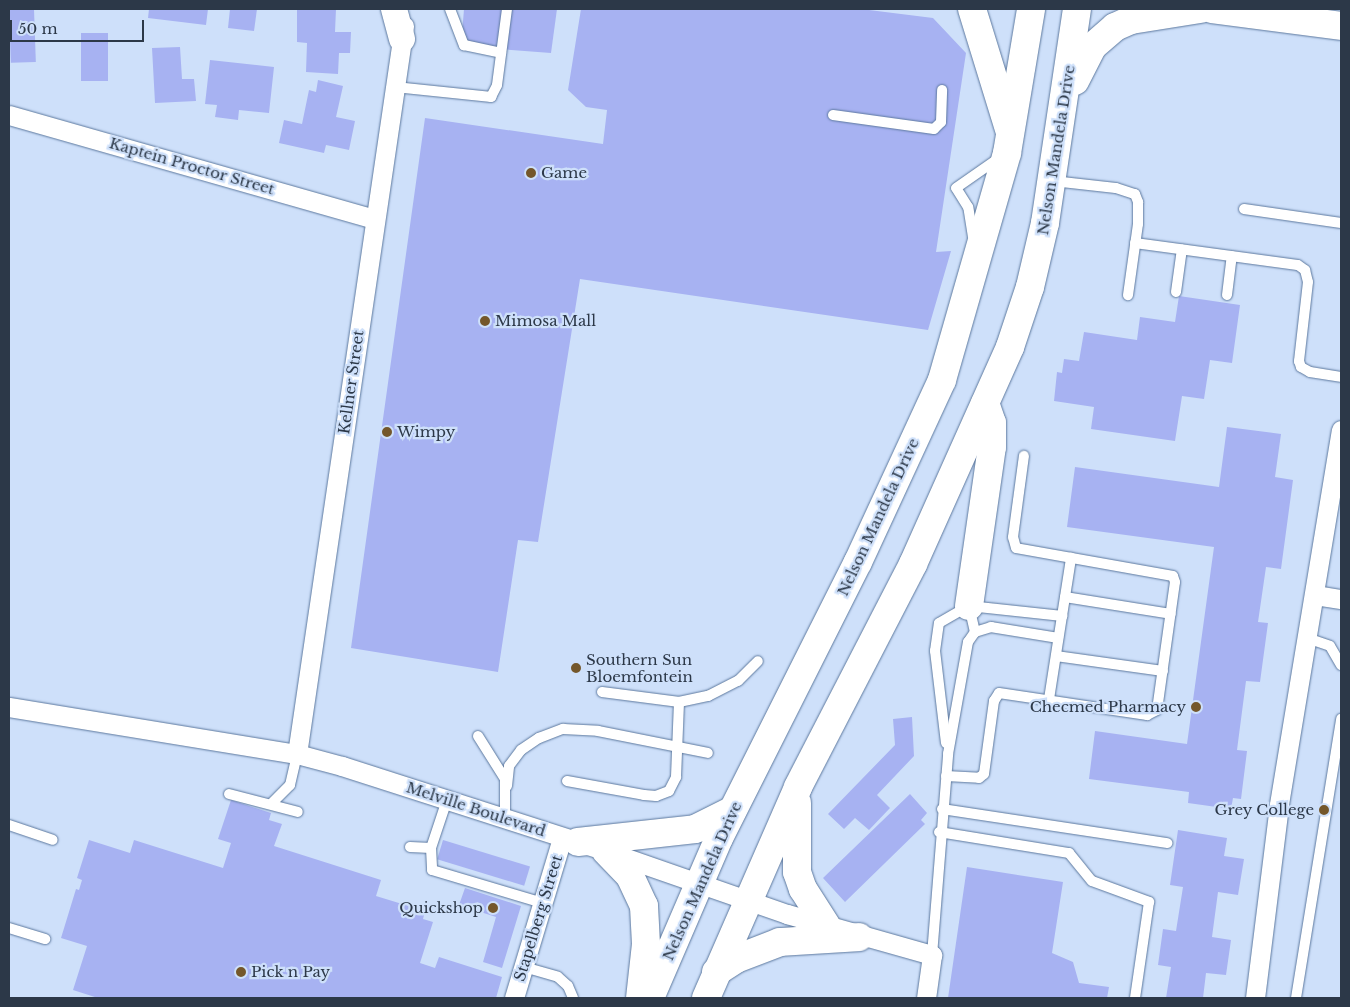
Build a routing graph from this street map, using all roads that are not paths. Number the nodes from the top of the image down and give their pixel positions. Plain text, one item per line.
1 (394, 9) edge
2 (406, 9) edge
3 (450, 9) edge
4 (507, 9) edge
5 (972, 9) edge
6 (1031, 9) edge
7 (1077, 9) edge
8 (1200, 9) edge
9 (1212, 9) edge
10 (1341, 26) edge
11 (402, 39) junction
12 (501, 53) junction
13 (394, 87) junction
14 (942, 90) dead end
15 (1065, 104) junction
16 (9, 115) edge
17 (833, 115) dead end
18 (1009, 144) junction
19 (1052, 181) junction
20 (1244, 209) dead end
21 (375, 219) junction
22 (1341, 223) edge
23 (1136, 243) junction
24 (1182, 249) junction
25 (1232, 256) junction
26 (976, 266) junction
27 (1176, 292) dead end
28 (1128, 295) dead end
29 (1227, 295) dead end
30 (1341, 377) edge
31 (985, 403) junction
32 (1341, 430) edge
33 (1024, 456) dead end
34 (1071, 558) junction
35 (1315, 595) junction
36 (1065, 597) junction
37 (1341, 599) edge
38 (1171, 614) junction
39 (1062, 616) junction
40 (972, 619) junction
41 (1058, 638) junction
42 (1307, 638) junction
43 (1056, 656) junction
44 (758, 661) dead end
45 (1341, 665) edge
46 (1164, 671) junction
47 (602, 692) dead end
48 (1049, 699) junction
49 (679, 702) junction
50 (9, 707) edge
51 (1341, 719) edge
52 (478, 736) dead end
53 (678, 747) junction
54 (708, 752) dead end
55 (297, 754) junction
56 (948, 754) junction
57 (946, 776) junction
58 (566, 781) dead end
59 (507, 786) junction
60 (798, 787) junction
61 (229, 794) dead end
62 (447, 800) junction
63 (271, 804) junction
64 (942, 809) junction
65 (733, 810) junction
66 (298, 812) dead end
67 (505, 818) junction
68 (9, 825) edge
69 (939, 832) junction
70 (53, 840) dead end
71 (570, 840) junction
72 (1167, 843) dead end
73 (410, 846) dead end
74 (431, 848) junction
75 (606, 851) junction
76 (698, 883) junction
77 (746, 901) junction
78 (543, 903) junction
79 (826, 925) junction
80 (9, 928) edge
81 (859, 937) junction
82 (46, 939) dead end
83 (932, 956) junction
84 (524, 967) junction
85 (716, 972) junction
86 (514, 998) edge
87 (573, 998) edge
88 (640, 998) edge
89 (650, 998) edge
90 (706, 998) edge
91 (926, 998) edge
92 (1135, 998) edge
93 (1255, 998) edge
94 (1296, 998) edge

1 - 11 street
2 - 11 street, Kellner Street
3 - 12 lane
4 - 12 lane
5 - 18 highway
6 - 18 highway, Nelson Mandela Drive
7 - 15 highway, Nelson Mandela Drive
8 - 15 highway
9 - 10 highway
11 - 13 street, Kellner Street
12 - 13 lane
13 - 21 street, Kellner Street
14 - 17 lane
15 - 19 highway, Nelson Mandela Drive
16 - 21 street, Kaptein Proctor Street
18 - 26 highway, Nelson Mandela Drive
18 - 26 lane
19 - 23 lane
19 - 31 highway, Nelson Mandela Drive
20 - 22 lane
21 - 55 street, Kellner Street
23 - 24 lane
23 - 28 lane
24 - 25 lane
24 - 27 lane
25 - 29 lane
25 - 30 lane
26 - 65 highway, Nelson Mandela Drive
31 - 40 highway
31 - 60 highway, Nelson Mandela Drive
32 - 35 street
33 - 34 lane
34 - 36 lane
34 - 38 lane
35 - 37 street
35 - 42 street
36 - 38 lane
36 - 39 lane
38 - 46 lane
39 - 40 lane
39 - 41 lane
40 - 41 lane
40 - 56 lane
40 - 56 lane
41 - 43 lane
42 - 45 lane
42 - 93 street
43 - 46 lane
43 - 48 lane
44 - 49 lane
46 - 48 lane
47 - 49 lane
48 - 57 lane
49 - 53 lane
50 - 55 street, Melville Boulevard
51 - 94 lane
52 - 59 lane
53 - 54 lane
53 - 58 lane
53 - 59 lane
55 - 62 street, Melville Boulevard
55 - 63 lane
56 - 57 lane
57 - 64 lane
59 - 67 lane
60 - 77 highway, Nelson Mandela Drive
60 - 79 highway
61 - 63 lane
62 - 67 street, Melville Boulevard
62 - 74 lane
63 - 66 lane
64 - 69 lane
64 - 72 lane
65 - 71 highway
65 - 76 highway, Nelson Mandela Drive
67 - 71 street, Melville Boulevard
68 - 70 lane
69 - 83 lane
69 - 92 lane
71 - 75 street, Melville Boulevard
71 - 78 street, Stapelberg Street
73 - 74 lane
74 - 78 lane
75 - 76 street, Melville Boulevard
75 - 88 highway
76 - 77 street, Melville Boulevard
76 - 89 highway, Nelson Mandela Drive
77 - 79 street, Melville Boulevard
77 - 85 highway, Nelson Mandela Drive
78 - 84 street, Stapelberg Street
79 - 81 street, Melville Boulevard
80 - 82 lane
81 - 83 street, Melville Boulevard
81 - 85 highway
83 - 91 street
84 - 86 street, Stapelberg Street
84 - 87 lane
85 - 90 highway, Nelson Mandela Drive

